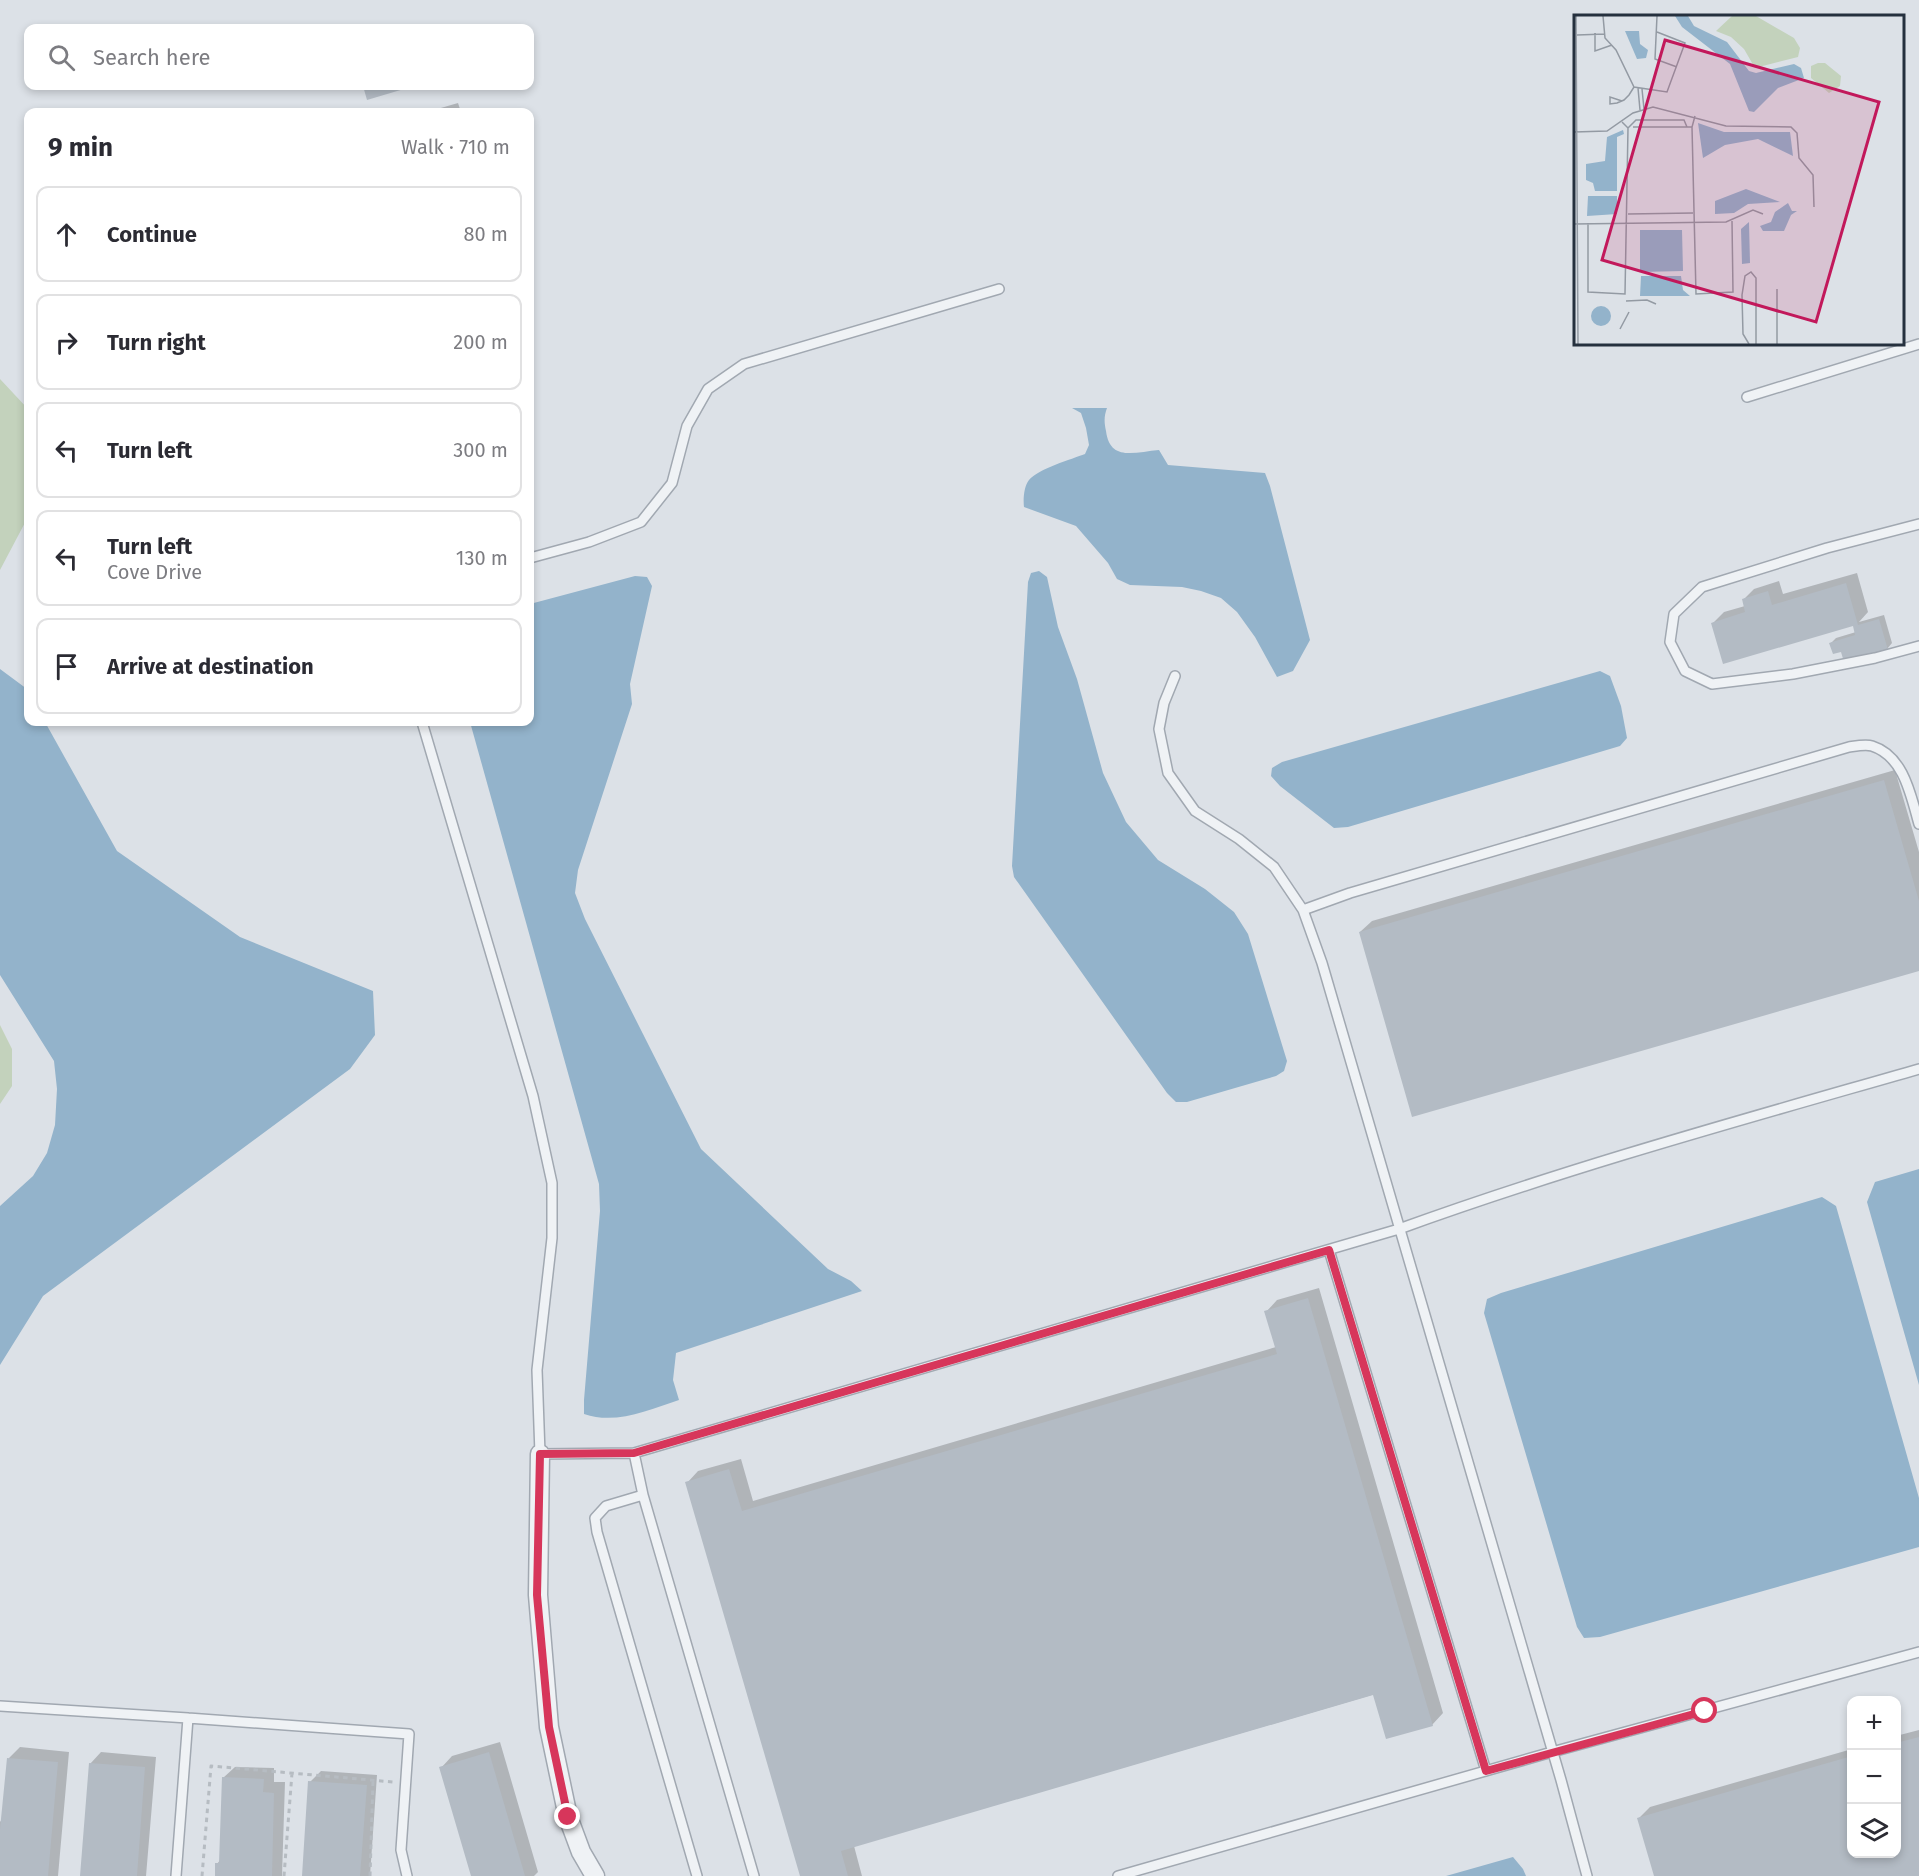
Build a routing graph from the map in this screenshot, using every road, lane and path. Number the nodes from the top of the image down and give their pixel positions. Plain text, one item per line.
1 (999, 289) dead end
2 (1919, 344) edge
3 (1747, 398) dead end
4 (1919, 524) edge
5 (534, 557) edge
6 (1919, 646) edge
7 (1175, 676) dead end
8 (423, 726) edge
9 (1919, 824) edge
10 (1303, 910) junction
11 (1919, 1069) edge
12 (1400, 1229) junction
13 (1329, 1250) junction
14 (634, 1453) junction
15 (540, 1454) junction
16 (643, 1495) junction
17 (1919, 1652) edge
18 (0, 1706) edge
19 (188, 1718) junction
20 (1552, 1752) junction
21 (1486, 1771) junction
22 (292, 1773) junction
23 (373, 1780) junction
24 (406, 1784) junction
25 (176, 1876) edge
26 (202, 1876) edge
27 (284, 1876) edge
28 (370, 1876) edge
29 (407, 1876) edge
30 (595, 1876) edge
31 (697, 1876) edge
32 (754, 1876) edge
33 (1118, 1876) edge
34 (1587, 1876) edge

1 - 5 lane
2 - 3 lane
4 - 6 lane
7 - 10 lane
8 - 15 lane
9 - 10 lane
10 - 12 lane
11 - 12 lane
12 - 13 lane
12 - 20 lane
13 - 14 lane
13 - 21 lane
14 - 15 lane
14 - 16 lane
15 - 30 street
16 - 31 lane
16 - 32 lane
17 - 20 lane
18 - 19 lane
19 - 24 lane
19 - 25 lane
20 - 21 lane
20 - 34 lane
21 - 33 lane
22 - 23 path
22 - 26 path
22 - 27 path
23 - 24 path
23 - 28 path
24 - 29 lane

